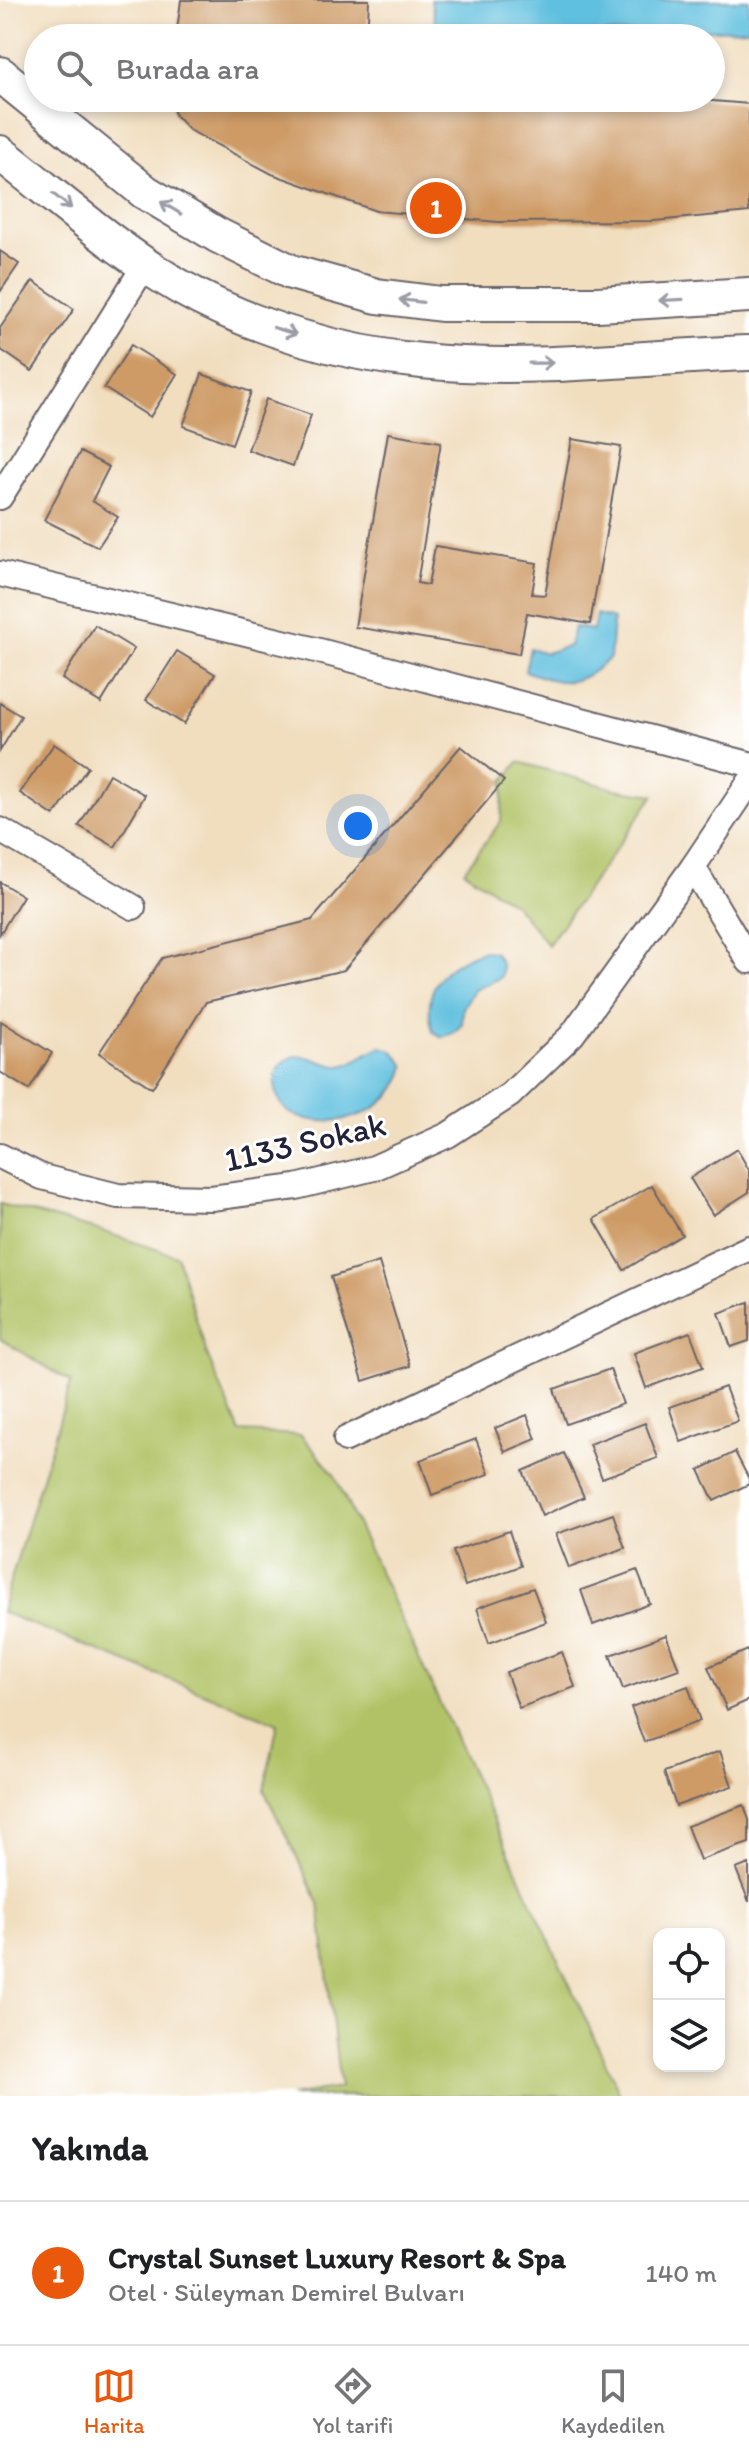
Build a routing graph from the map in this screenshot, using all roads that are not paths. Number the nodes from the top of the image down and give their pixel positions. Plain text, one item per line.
1 (0, 74) edge
2 (24, 94) edge
3 (47, 112) edge
4 (0, 153) edge
5 (145, 265) junction
6 (749, 295) edge
7 (749, 353) edge
8 (0, 497) edge
9 (0, 574) edge
10 (749, 764) edge
11 (749, 783) edge
12 (0, 830) edge
13 (693, 867) junction
14 (133, 907) dead end
15 (749, 961) edge
16 (0, 1156) edge
17 (749, 1248) edge
18 (346, 1439) dead end

2 -> 1 main road
6 -> 3 main road
4 -> 5 main road
5 -> 7 main road
5 - 8 street
9 - 10 street
11 - 13 street, 1133 Sokak
12 - 14 street
13 - 15 street
13 - 16 street, 1133 Sokak
17 - 18 street

